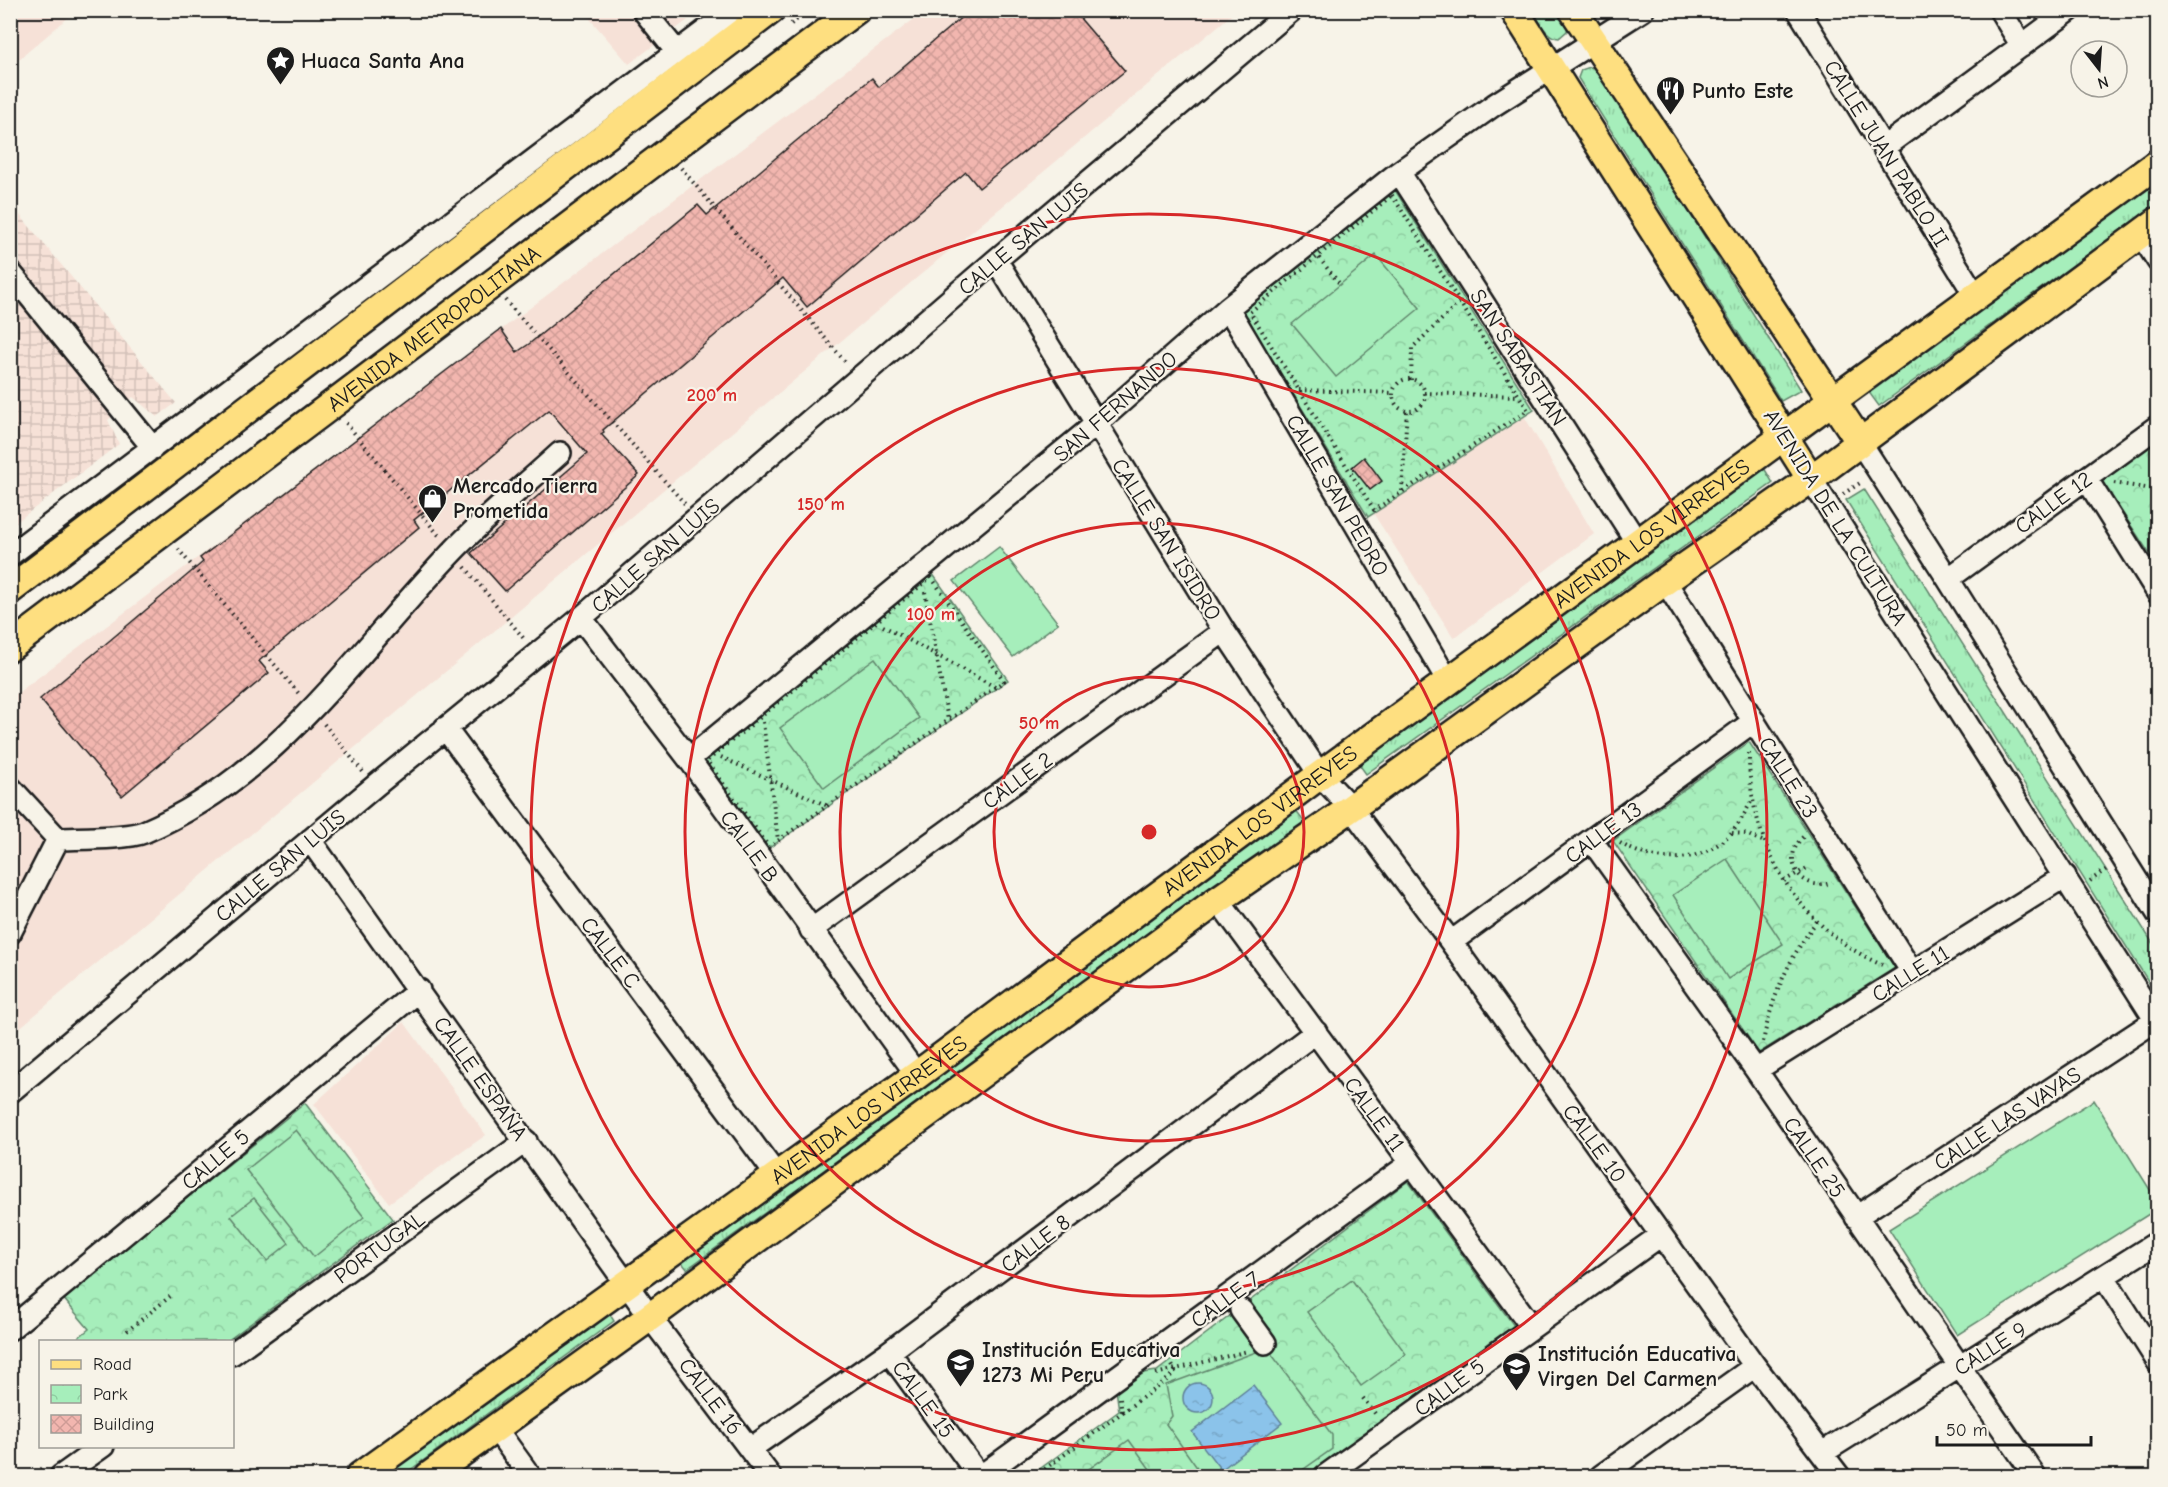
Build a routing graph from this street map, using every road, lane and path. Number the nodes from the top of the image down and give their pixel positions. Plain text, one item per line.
1 (643, 10) edge
2 (733, 10) edge
3 (771, 10) edge
4 (856, 10) edge
5 (1292, 10) edge
6 (1514, 10) edge
7 (1573, 10) edge
8 (1643, 10) edge
9 (1798, 10) edge
10 (2000, 10) edge
11 (2070, 10) edge
12 (1593, 42) junction
13 (2022, 46) junction
14 (677, 52) junction
15 (1551, 67) junction
16 (1884, 147) junction
17 (667, 152) junction
18 (2157, 163) edge
19 (1399, 172) junction
20 (2149, 227) edge
21 (1318, 256) junction
22 (996, 260) junction
23 (2157, 261) edge
24 (10, 272) edge
25 (1340, 283) dead end
26 (492, 285) junction
27 (1975, 295) junction
28 (1459, 303) junction
29 (1228, 308) junction
30 (859, 378) junction
31 (1412, 380) junction
32 (1299, 390) junction
33 (1393, 393) junction
34 (1424, 393) junction
35 (1519, 396) junction
36 (1832, 401) junction
37 (332, 405) junction
38 (1407, 410) junction
39 (1096, 424) junction
40 (2157, 426) edge
41 (1784, 436) junction
42 (1860, 442) junction
43 (153, 448) junction
44 (560, 453) dead end
45 (2086, 478) junction
46 (1811, 479) junction
47 (1860, 483) dead end
48 (2157, 490) edge
49 (1402, 491) junction
50 (2112, 491) dead end
51 (1840, 496) dead end
52 (697, 518) junction
53 (164, 532) junction
54 (1638, 544) junction
55 (452, 552) junction
56 (10, 555) edge
57 (923, 575) junction
58 (1948, 579) junction
59 (1665, 581) junction
60 (10, 590) edge
61 (2157, 593) edge
62 (581, 618) junction
63 (876, 622) dead end
64 (1224, 631) junction
65 (10, 647) edge
66 (536, 654) junction
67 (936, 655) junction
68 (1448, 681) junction
69 (996, 687) junction
70 (312, 710) junction
71 (762, 716) dead end
72 (948, 721) junction
73 (1754, 721) junction
74 (445, 728) junction
75 (715, 754) dead end
76 (1755, 755) dead end
77 (689, 759) junction
78 (1320, 775) junction
79 (770, 779) junction
80 (375, 786) junction
81 (10, 787) edge
82 (1752, 800) junction
83 (828, 806) junction
84 (1351, 808) junction
85 (1731, 832) junction
86 (1626, 834) dead end
87 (58, 839) junction
88 (310, 840) junction
89 (778, 840) junction
90 (1592, 841) junction
91 (1617, 841) junction
92 (1764, 842) junction
93 (1811, 844) dead end
94 (769, 847) dead end
95 (1624, 851) dead end
96 (2122, 859) junction
97 (1807, 867) dead end
98 (1829, 872) dead end
99 (1797, 873) junction
100 (1784, 880) junction
101 (2069, 884) junction
102 (1218, 900) junction
103 (2157, 914) edge
104 (1817, 921) junction
105 (811, 930) junction
106 (10, 933) edge
107 (1451, 942) junction
108 (1891, 968) dead end
109 (1912, 972) junction
110 (419, 990) junction
111 (2157, 1021) edge
112 (1316, 1032) junction
113 (1755, 1039) dead end
114 (1771, 1042) dead end
115 (1761, 1048) junction
116 (1756, 1070) junction
117 (917, 1075) junction
118 (10, 1092) edge
119 (526, 1141) junction
120 (1412, 1163) junction
121 (777, 1176) junction
122 (1856, 1217) junction
123 (1661, 1235) junction
124 (2157, 1242) edge
125 (2104, 1277) junction
126 (628, 1284) junction
127 (172, 1296) dead end
128 (1241, 1310) dead end
129 (650, 1317) junction
130 (1532, 1327) junction
131 (10, 1329) edge
132 (127, 1331) dead end
133 (1265, 1343) joint
134 (889, 1352) junction
135 (234, 1353) edge
136 (2157, 1362) edge
137 (1170, 1364) dead end
138 (1755, 1366) junction
139 (1960, 1366) junction
140 (1175, 1371) junction
141 (1147, 1376) dead end
142 (1119, 1390) dead end
143 (1364, 1398) dead end
144 (1122, 1412) junction
145 (1381, 1421) dead end
146 (496, 1429) junction
147 (100, 1448) edge
148 (750, 1449) junction
149 (1822, 1453) junction
150 (10, 1470) edge
151 (1615, 1473) edge
152 (14, 1476) edge
153 (61, 1476) edge
154 (360, 1476) edge
155 (429, 1476) edge
156 (530, 1476) edge
157 (770, 1476) edge
158 (980, 1476) edge
159 (1035, 1476) edge
160 (1325, 1476) edge
161 (1839, 1476) edge
162 (2034, 1476) edge

1 - 14 street
2 - 14 street
3 - 60 main road
4 - 17 main road, AVENIDA METROPOLITANA
5 - 22 street, CALLE SAN LUIS
6 - 15 main road, AVENIDA DE LA CULTURA
7 - 12 main road
8 - 12 street, SAN FERNANDO
9 - 16 street, CALLE JUAN PABLO II
10 - 13 street
11 - 13 street
12 - 15 street, SAN FERNANDO
12 - 36 main road
13 - 16 street
14 - 43 street
15 - 19 street, SAN FERNANDO
15 - 41 main road, AVENIDA DE LA CULTURA
16 - 27 street, CALLE JUAN PABLO II
17 - 26 main road, AVENIDA METROPOLITANA
17 - 30 path
18 - 27 main road, AVENIDA LOS VIRREYES
19 - 29 street, SAN FERNANDO
19 - 54 street, SAN SABASTIAN
20 - 23 street
20 - 42 main road, AVENIDA LOS VIRREYES
21 - 25 path
21 - 28 path
21 - 32 path
22 - 30 street, CALLE SAN LUIS
22 - 39 street, CALLE SAN ISIDRO
24 - 43 street
26 - 37 main road, AVENIDA METROPOLITANA
26 - 52 path
27 - 36 main road, AVENIDA LOS VIRREYES
28 - 31 path
28 - 35 path
29 - 39 street, SAN FERNANDO
29 - 68 street, CALLE SAN PEDRO
30 - 52 street, CALLE SAN LUIS
31 - 33 path
31 - 34 path
32 - 33 path
32 - 49 path
33 - 38 path
34 - 35 path
34 - 38 path
35 - 49 path
36 - 41 main road, AVENIDA LOS VIRREYES
36 - 42 main road
37 - 53 main road, AVENIDA METROPOLITANA
37 - 55 path
38 - 49 path
39 - 57 street, SAN FERNANDO
39 - 64 street, CALLE SAN ISIDRO
40 - 45 street, CALLE 12
41 - 46 main road, AVENIDA DE LA CULTURA
41 - 54 main road, AVENIDA LOS VIRREYES
42 - 46 main road, AVENIDA LOS VIRREYES
42 - 58 street
43 - 56 street
44 - 55 street
45 - 58 street, CALLE 12
45 - 61 street
46 - 59 main road, AVENIDA LOS VIRREYES
46 - 101 street, AVENIDA DE LA CULTURA
47 - 51 path
48 - 50 path
52 - 62 street, CALLE SAN LUIS
53 - 65 main road, AVENIDA METROPOLITANA
53 - 70 path
54 - 68 main road, AVENIDA LOS VIRREYES
55 - 66 path
55 - 70 street
57 - 67 path
57 - 69 path
57 - 77 street, SAN FERNANDO
58 - 96 street
59 - 73 street, CALLE 23
59 - 84 main road, AVENIDA LOS VIRREYES
62 - 66 street, CALLE SAN LUIS
62 - 77 street, CALLE B
63 - 67 path
64 - 78 street, CALLE SAN ISIDRO
64 - 105 street, CALLE 2
66 - 74 street, CALLE SAN LUIS
67 - 69 path
67 - 72 path
68 - 78 main road, AVENIDA LOS VIRREYES
69 - 72 path
70 - 80 path
70 - 87 street
71 - 79 path
72 - 83 path
73 - 90 street, CALLE 13
73 - 109 street, CALLE 23
74 - 80 street, CALLE SAN LUIS
74 - 121 street, CALLE C
75 - 79 path
76 - 82 path
77 - 105 street, CALLE B
78 - 84 street, CALLE SAN ISIDRO
78 - 117 main road, AVENIDA LOS VIRREYES
79 - 83 path
79 - 89 path
80 - 88 street, CALLE SAN LUIS
81 - 87 street
82 - 85 path
82 - 92 path
83 - 89 path
84 - 102 main road, AVENIDA LOS VIRREYES
84 - 107 street, CALLE 10
85 - 91 path
85 - 92 path
86 - 91 path
87 - 106 street
88 - 110 street, CALLE ESPAÑA
88 - 118 street, CALLE SAN LUIS
89 - 94 path
90 - 107 street, CALLE 13
90 - 116 street, CALLE 25
91 - 95 path
92 - 100 path
93 - 99 path
96 - 101 path
96 - 103 street
97 - 99 path
98 - 99 path
99 - 100 path
100 - 104 path
101 - 109 street, CALLE 11
101 - 111 street, AVENIDA DE LA CULTURA
102 - 112 street, CALLE 11
102 - 129 main road, AVENIDA LOS VIRREYES
104 - 108 path
104 - 115 path
105 - 117 street, CALLE B
107 - 123 street, CALLE 10
109 - 116 street, CALLE 11
110 - 119 street, CALLE ESPAÑA
110 - 131 street, CALLE 5
111 - 122 street, CALLE LAS VAYAS
112 - 120 street, CALLE 11
112 - 134 street, CALLE 8
113 - 115 path
114 - 115 path
116 - 122 street, CALLE 25
117 - 121 main road, AVENIDA LOS VIRREYES
119 - 126 street, CALLE ESPAÑA
119 - 135 street, PORTUGAL
120 - 130 street, CALLE 11
120 - 158 street, CALLE 7
121 - 126 main road, AVENIDA LOS VIRREYES
122 - 139 street, CALLE 25
123 - 130 street, CALLE 5
123 - 138 street, CALLE 10
124 - 125 street, CALLE 9
125 - 136 street
125 - 139 street, CALLE 9
126 - 129 street, CALLE ESPAÑA
126 - 154 main road, AVENIDA LOS VIRREYES
127 - 132 path
128 - 133 street
129 - 146 main road, AVENIDA LOS VIRREYES
129 - 148 street, CALLE 16
130 - 160 street, CALLE 5
133 - 140 path
134 - 148 street, CALLE 8
134 - 158 street, CALLE 15
137 - 140 path
138 - 149 street, CALLE 10
138 - 151 street
139 - 149 street, CALLE 9
139 - 162 street, CALLE 25
140 - 141 path
140 - 144 path
142 - 144 path
143 - 145 path
144 - 159 path
146 - 155 main road, AVENIDA LOS VIRREYES
146 - 156 street
147 - 153 street
148 - 157 street, CALLE 16
149 - 161 street, CALLE 10
150 - 152 path

